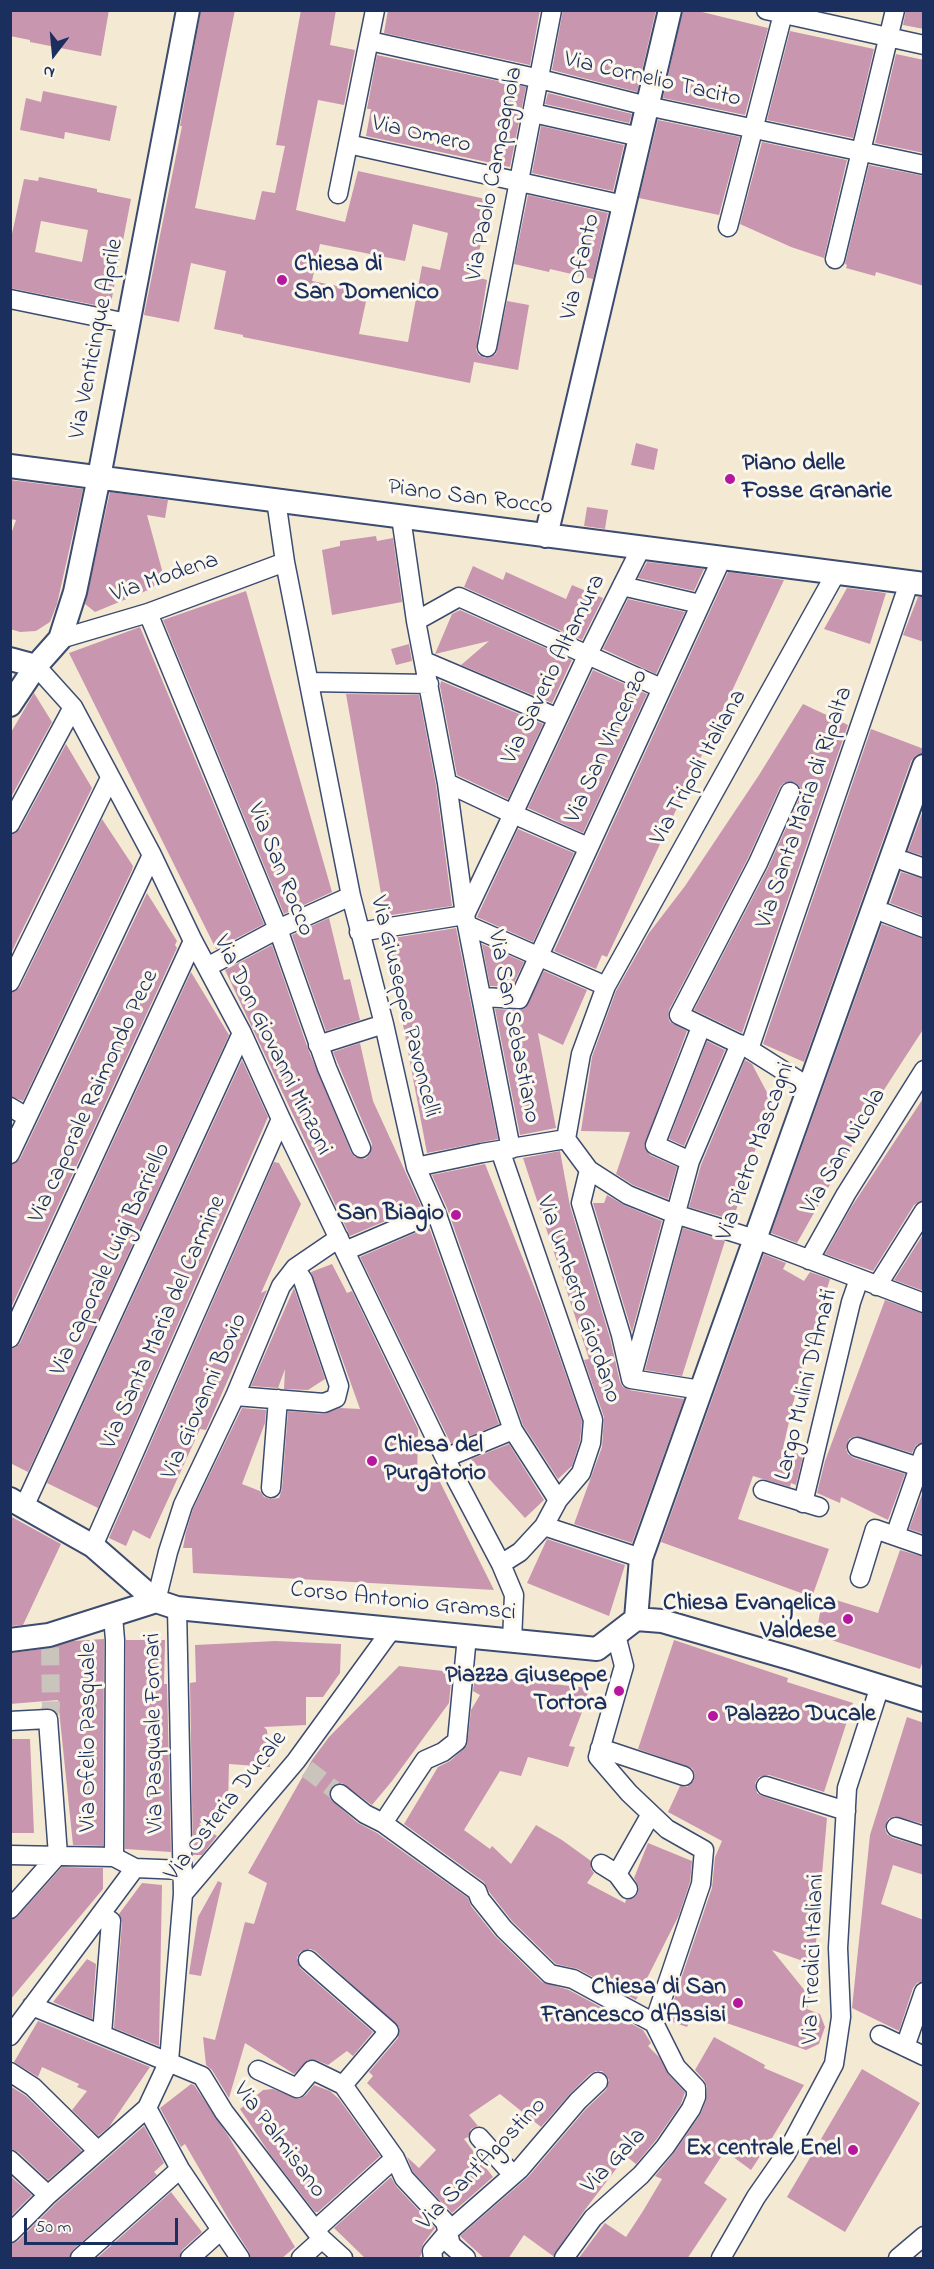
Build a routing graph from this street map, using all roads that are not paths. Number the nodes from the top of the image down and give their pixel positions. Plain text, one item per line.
1 (375, 10) edge
2 (552, 10) edge
3 (670, 10) edge
4 (895, 10) edge
5 (186, 11) edge
6 (778, 12) edge
7 (888, 37) junction
8 (370, 41) junction
9 (924, 45) edge
10 (540, 79) junction
11 (647, 106) junction
12 (533, 113) junction
13 (753, 129) junction
14 (640, 137) junction
15 (348, 144) junction
16 (861, 152) junction
17 (924, 165) edge
18 (518, 183) junction
19 (338, 194) dead end
20 (624, 206) junction
21 (728, 226) dead end
22 (835, 259) dead end
23 (10, 299) edge
24 (127, 323) junction
25 (488, 346) dead end
26 (10, 466) edge
27 (99, 477) junction
28 (276, 500) junction
29 (401, 517) junction
30 (546, 536) junction
31 (641, 548) junction
32 (722, 558) junction
33 (285, 562) junction
34 (836, 573) junction
35 (916, 583) edge
36 (622, 586) junction
37 (700, 604) junction
38 (148, 613) junction
39 (416, 621) junction
40 (60, 639) junction
41 (587, 656) junction
42 (10, 659) edge
43 (424, 661) junction
44 (36, 666) junction
45 (309, 682) junction
46 (429, 684) junction
47 (661, 688) junction
48 (10, 705) edge
49 (73, 707) junction
50 (558, 718) junction
51 (924, 766) edge
52 (110, 778) junction
53 (447, 783) junction
54 (790, 792) dead end
55 (918, 799) edge
56 (513, 814) junction
57 (10, 824) edge
58 (588, 848) junction
59 (152, 855) junction
60 (904, 861) dead end
61 (924, 868) edge
62 (351, 896) junction
63 (885, 914) dead end
64 (466, 920) junction
65 (924, 928) edge
66 (278, 929) junction
67 (359, 932) junction
68 (193, 941) junction
69 (538, 957) junction
70 (207, 967) junction
71 (10, 982) edge
72 (606, 986) junction
73 (482, 997) junction
74 (384, 1024) junction
75 (701, 1027) junction
76 (242, 1033) junction
77 (318, 1045) junction
78 (745, 1047) junction
79 (924, 1070) edge
80 (809, 1087) junction
81 (10, 1107) edge
82 (27, 1118) junction
83 (281, 1119) junction
84 (566, 1139) junction
85 (361, 1148) dead end
86 (505, 1150) junction
87 (10, 1154) edge
88 (690, 1161) junction
89 (416, 1167) junction
90 (589, 1170) junction
91 (436, 1212) junction
92 (675, 1214) junction
93 (922, 1216) edge
94 (755, 1239) junction
95 (342, 1244) junction
96 (809, 1260) junction
97 (295, 1268) junction
98 (859, 1279) junction
99 (877, 1286) junction
100 (924, 1303) edge
101 (10, 1338) edge
102 (631, 1379) junction
103 (700, 1390) junction
104 (235, 1396) junction
105 (278, 1399) junction
106 (513, 1430) junction
107 (857, 1447) dead end
108 (446, 1458) junction
109 (921, 1460) edge
110 (271, 1488) dead end
111 (763, 1490) dead end
112 (558, 1500) junction
113 (17, 1503) edge
114 (544, 1526) junction
115 (895, 1536) junction
116 (93, 1546) junction
117 (924, 1546) edge
118 (641, 1558) junction
119 (501, 1564) junction
120 (860, 1578) dead end
121 (166, 1605) junction
122 (113, 1616) junction
123 (636, 1619) junction
124 (392, 1629) junction
125 (616, 1635) junction
126 (467, 1636) junction
127 (10, 1640) edge
128 (512, 1641) junction
129 (880, 1686) junction
130 (924, 1700) edge
131 (10, 1721) edge
132 (601, 1743) junction
133 (684, 1776) dead end
134 (766, 1786) dead end
135 (340, 1794) tunnel mouth
136 (846, 1811) junction
137 (651, 1814) junction
138 (383, 1823) junction
139 (896, 1827) dead end
140 (924, 1836) edge
141 (10, 1855) edge
142 (58, 1855) junction
143 (114, 1857) junction
144 (601, 1864) dead end
145 (135, 1868) junction
146 (183, 1870) junction
147 (183, 1894) junction
148 (10, 1909) edge
149 (101, 1914) junction
150 (308, 1960) dead end
151 (924, 1992) edge
152 (32, 2006) junction
153 (654, 2023) junction
154 (102, 2034) junction
155 (880, 2035) dead end
156 (10, 2036) edge
157 (905, 2047) junction
158 (924, 2056) edge
159 (169, 2061) junction
160 (258, 2070) dead end
161 (10, 2072) edge
162 (598, 2082) dead end
163 (343, 2085) junction
164 (147, 2108) junction
165 (479, 2137) dead end
166 (97, 2150) junction
167 (395, 2158) junction
168 (10, 2160) edge
169 (180, 2169) junction
170 (513, 2175) junction
171 (48, 2195) junction
172 (220, 2231) junction
173 (448, 2232) junction
174 (10, 2233) edge
175 (318, 2235) junction
176 (924, 2236) edge
177 (565, 2258) edge
178 (80, 2259) edge
179 (190, 2259) edge
180 (240, 2259) edge
181 (301, 2259) edge
182 (343, 2259) edge
183 (433, 2259) edge
184 (466, 2259) edge
185 (721, 2259) edge
186 (898, 2259) edge

1 - 8 street
2 - 10 street, Via Paolo Campagnola
3 - 11 street, Via Ofanto
4 - 7 street
5 - 24 street, Via Venticinque Aprile
6 - 7 street
6 - 13 street
7 - 9 street
7 - 16 street
8 - 10 street, Via Cornelio Tacito
8 - 15 street
10 - 11 street, Via Cornelio Tacito
10 - 12 street, Via Paolo Campagnola
11 - 13 street, Via Cornelio Tacito
11 - 14 street, Via Ofanto
12 - 14 street
12 - 18 street, Via Paolo Campagnola
13 - 16 street, Via Cornelio Tacito
13 - 21 street
14 - 20 street, Via Ofanto
15 - 18 street, Via Omero
15 - 19 street
16 - 17 street, Via Cornelio Tacito
16 - 22 street
18 - 20 street, Via Omero
18 - 25 street, Via Paolo Campagnola
20 - 30 street, Via Ofanto
23 - 24 street
24 - 27 street, Via Venticinque Aprile
26 - 27 street, Piano San Rocco
27 - 28 street, Piano San Rocco
27 - 40 street, Via Venticinque Aprile
28 - 29 street, Piano San Rocco
28 - 33 street, Via Giuseppe Pavoncelli
29 - 30 street, Piano San Rocco
29 - 39 street, Via San Sebastiano
30 - 31 street, Piano San Rocco
31 - 32 street, Piano San Rocco
31 - 36 street, Via Saverio Altamura
32 - 34 street, Piano San Rocco
32 - 37 street, Via San Vincenzo
33 - 38 street, Via Modena
33 - 45 street, Via Giuseppe Pavoncelli
34 - 35 street, Piano San Rocco
34 - 72 street, Via Tripoli Italiana
35 - 78 street, Via Santa Maria di Ripalta
36 - 37 street
36 - 41 street, Via Saverio Altamura
37 - 47 street, Via San Vincenzo
38 - 40 street, Via Modena
38 - 66 street, Via San Rocco
39 - 41 street
39 - 43 street, Via San Sebastiano
40 - 44 street, Via Venticinque Aprile
41 - 47 street
41 - 50 street, Via Saverio Altamura
42 - 44 street
43 - 46 street, Via San Sebastiano
43 - 50 street
44 - 48 street, Via Venticinque Aprile
44 - 49 street, Via Don Giovanni Minzoni
45 - 46 street
45 - 62 street, Via Giuseppe Pavoncelli
46 - 53 street, Via San Sebastiano
47 - 58 street, Via San Vincenzo
49 - 52 street, Via Don Giovanni Minzoni
49 - 57 street
50 - 56 street, Via Saverio Altamura
51 - 55 street, Via Pietro Mascagni
52 - 59 street, Via Don Giovanni Minzoni
52 - 71 street
53 - 56 street
53 - 64 street, Via San Sebastiano
54 - 75 street
55 - 80 street, Via Pietro Mascagni
56 - 58 street
56 - 64 street, Via Saverio Altamura
58 - 69 street, Via San Vincenzo
59 - 68 street, Via Don Giovanni Minzoni
59 - 82 street
60 - 61 street
62 - 66 street
62 - 67 street, Via Giuseppe Pavoncelli
63 - 65 street
64 - 67 street
64 - 69 street
64 - 73 street, Via San Sebastiano
66 - 70 street
66 - 77 street, Via San Rocco
67 - 74 street, Via Giuseppe Pavoncelli
68 - 70 street, Via Don Giovanni Minzoni
68 - 101 street, Via caporale Raimondo Pece
69 - 72 street
69 - 73 street, Via San Vincenzo
70 - 76 street, Via Don Giovanni Minzoni
72 - 84 street, Via Tripoli Italiana
73 - 86 street, Via San Sebastiano
74 - 77 street
74 - 89 street, Via Giuseppe Pavoncelli
75 - 78 street
75 - 88 street
76 - 83 street, Via Don Giovanni Minzoni
76 - 113 street, Via caporale Luigi Barriello
77 - 85 street, Via San Rocco
78 - 80 street
78 - 88 street, Via Santa Maria di Ripalta
79 - 96 street, Via San Nicola
80 - 94 street, Via Pietro Mascagni
81 - 82 street
82 - 87 street
83 - 95 street, Via Don Giovanni Minzoni
83 - 116 street, Via Santa Maria del Carmine
84 - 86 street
84 - 90 street
86 - 89 street
86 - 112 street, Via Umberto Giordano
88 - 92 street, Via Santa Maria di Ripalta
89 - 91 street, Via Giuseppe Pavoncelli
90 - 92 street
90 - 102 street
91 - 95 street, Via Giovanni Bovio
91 - 106 street, Via Giuseppe Pavoncelli
92 - 94 street
92 - 102 street, Via Santa Maria di Ripalta
93 - 99 street
94 - 96 street
94 - 103 street, Via Pietro Mascagni
95 - 97 street, Via Giovanni Bovio
95 - 108 street, Via Don Giovanni Minzoni
96 - 98 street
97 - 104 street, Via Giovanni Bovio
97 - 105 street
98 - 99 street
98 - 111 street, Largo Mulini D'Amati
99 - 100 street
102 - 103 street
103 - 118 street, Via Pietro Mascagni
104 - 105 street
104 - 121 street, Via Giovanni Bovio
105 - 110 street
106 - 108 street
106 - 112 street, Via Giuseppe Pavoncelli
107 - 109 street
108 - 119 street, Via Don Giovanni Minzoni
109 - 115 street
112 - 114 street, Via Umberto Giordano
113 - 116 street
114 - 118 street
114 - 119 street, Via Umberto Giordano
115 - 117 street
115 - 120 street
116 - 121 street
118 - 123 street, Via Pietro Mascagni
119 - 128 street, Via Don Giovanni Minzoni
121 - 122 street
121 - 124 street, Corso Antonio Gramsci
121 - 146 street, Via Pasquale Fornari
122 - 127 street
122 - 143 street, Via Ofelio Pasquale
123 - 125 street, Corso Antonio Gramsci
123 - 129 street
124 - 126 street, Corso Antonio Gramsci
124 - 147 street, Via Osteria Ducale
125 - 128 street, Corso Antonio Gramsci
125 - 132 street
126 - 128 street, Corso Antonio Gramsci
126 - 138 street
129 - 130 street
129 - 136 street, Via Tredici Italiani
131 - 142 street
132 - 133 street
132 - 137 street
134 - 136 street
135 - 138 street
136 - 185 street, Via Tredici Italiani
137 - 144 street
137 - 153 street
138 - 153 street
139 - 140 street
141 - 142 street
142 - 143 street
142 - 148 street
143 - 145 street
145 - 146 street
145 - 149 street
146 - 147 street, Via Pasquale Fornari
147 - 159 street, Via Osteria Ducale
149 - 152 street
149 - 154 street
150 - 163 street
151 - 157 street
152 - 154 street, Via Palmisano
152 - 156 street
153 - 177 street, Via Gala
154 - 159 street, Via Palmisano
155 - 157 street
157 - 158 street
159 - 164 street, Via Osteria Ducale
159 - 175 street, Via Palmisano
160 - 163 street
161 - 166 street
162 - 170 street, Via Sant'Agostino
163 - 167 street
164 - 166 street
164 - 169 street
165 - 170 street
166 - 171 street
167 - 173 street
167 - 175 street
168 - 171 street
169 - 172 street
169 - 178 street
170 - 173 street, Via Sant'Agostino
171 - 174 street
172 - 179 street
172 - 180 street
173 - 183 street, Via Sant'Agostino
173 - 184 street
175 - 181 street
175 - 182 street, Via Palmisano
176 - 186 street

